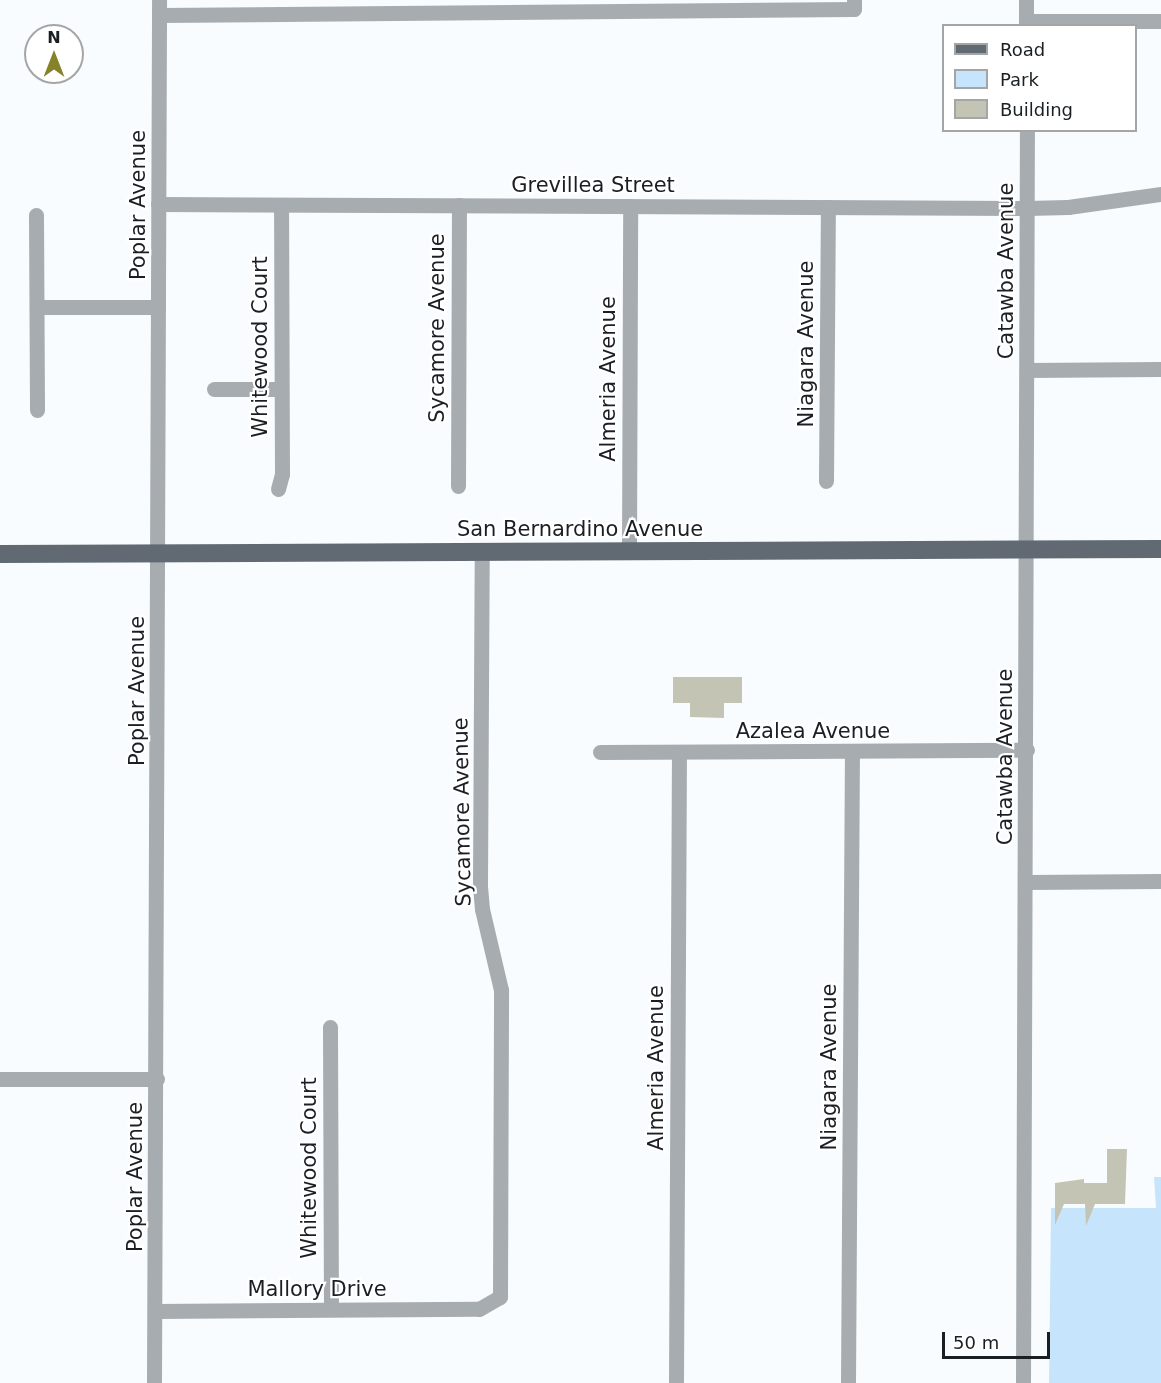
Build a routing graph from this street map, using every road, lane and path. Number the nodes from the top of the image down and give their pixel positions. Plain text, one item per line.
1 (1026, 0) edge
2 (679, 5) edge
3 (854, 5) edge
4 (506, 6) edge
5 (332, 7) edge
6 (159, 8) edge
7 (1161, 21) edge
8 (1026, 23) edge
9 (1027, 132) edge
10 (1161, 194) edge
11 (159, 204) junction
12 (281, 205) junction
13 (459, 206) junction
14 (630, 206) junction
15 (828, 207) junction
16 (1027, 208) junction
17 (36, 214) dead end
18 (38, 307) junction
19 (159, 307) junction
20 (1161, 369) edge
21 (1027, 370) junction
22 (214, 389) dead end
23 (281, 389) junction
24 (37, 410) dead end
25 (826, 481) dead end
26 (458, 486) dead end
27 (278, 489) dead end
28 (1024, 549) junction
29 (1161, 549) edge
30 (482, 551) junction
31 (629, 551) junction
32 (159, 553) junction
33 (0, 554) edge
34 (1027, 750) junction
35 (852, 751) junction
36 (600, 752) dead end
37 (679, 753) junction
38 (1161, 881) edge
39 (1027, 882) junction
40 (330, 1027) dead end
41 (0, 1079) edge
42 (157, 1079) junction
43 (331, 1309) junction
44 (478, 1309) joint
45 (155, 1311) junction
46 (154, 1383) edge
47 (675, 1383) edge
48 (848, 1383) edge
49 (1023, 1383) edge

1 - 8 street
2 - 3 street
2 - 4 street
4 - 5 street
5 - 6 street
6 - 11 street, Poplar Avenue
7 - 8 street
9 - 16 street, Catawba Avenue
10 - 16 street, Grevillea Street
11 - 12 street, Grevillea Street
11 - 19 street, Poplar Avenue
12 - 13 street, Grevillea Street
12 - 23 street, Whitewood Court
13 - 14 street, Grevillea Street
13 - 26 street, Sycamore Avenue
14 - 15 street, Grevillea Street
14 - 31 street, Almeria Avenue
15 - 16 street, Grevillea Street
15 - 25 street, Niagara Avenue
16 - 21 street, Catawba Avenue
17 - 18 street
18 - 19 street
18 - 24 street
19 - 32 street, Poplar Avenue
20 - 21 street
21 - 28 street, Catawba Avenue
22 - 23 street
23 - 27 street, Whitewood Court
28 - 29 main road, San Bernardino Avenue
28 - 31 main road, San Bernardino Avenue
28 - 34 street, Catawba Avenue
30 - 31 main road, San Bernardino Avenue
30 - 32 main road, San Bernardino Avenue
30 - 44 street, Sycamore Avenue
32 - 33 main road, San Bernardino Avenue
32 - 42 street, Poplar Avenue
34 - 35 street, Azalea Avenue
34 - 39 street, Catawba Avenue
35 - 37 street, Azalea Avenue
35 - 48 street, Niagara Avenue
36 - 37 street, Azalea Avenue
37 - 47 street, Almeria Avenue
38 - 39 street
39 - 49 street, Catawba Avenue
40 - 43 street, Whitewood Court
41 - 42 street
42 - 45 street, Poplar Avenue
43 - 44 street, Mallory Drive
43 - 45 street, Mallory Drive
45 - 46 street, Poplar Avenue

